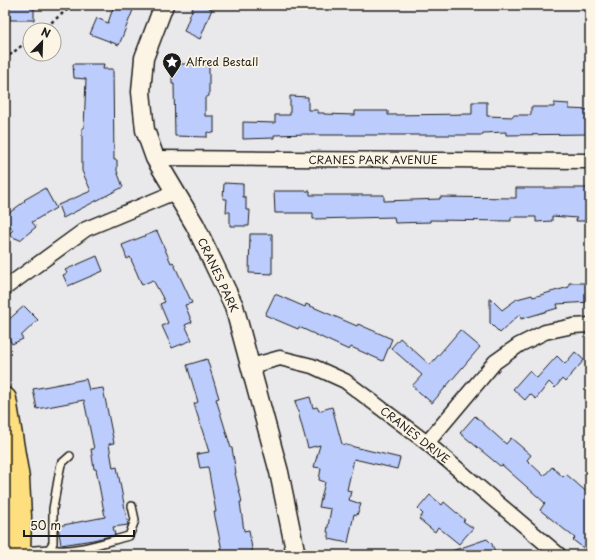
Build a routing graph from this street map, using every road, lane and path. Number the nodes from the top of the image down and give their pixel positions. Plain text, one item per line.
1 (73, 5) edge
2 (164, 5) edge
3 (52, 22) edge
4 (22, 45) edge
5 (5, 59) edge
6 (155, 158) junction
7 (590, 161) edge
8 (175, 192) junction
9 (5, 288) edge
10 (590, 326) edge
11 (251, 366) junction
12 (5, 399) edge
13 (427, 443) junction
14 (70, 456) dead end
15 (132, 506) dead end
16 (49, 549) junction
17 (19, 554) edge
18 (296, 555) edge
19 (559, 555) edge

1 - 3 path
2 - 6 street, CRANES PARK
4 - 5 path
6 - 7 street, CRANES PARK AVENUE
6 - 8 street, CRANES PARK
8 - 9 street
8 - 11 street, CRANES PARK
10 - 13 street
11 - 13 street, CRANES DRIVE
11 - 18 street, CRANES PARK
12 - 17 main road
13 - 19 street, CRANES DRIVE
14 - 16 lane
15 - 16 lane
16 - 17 lane

